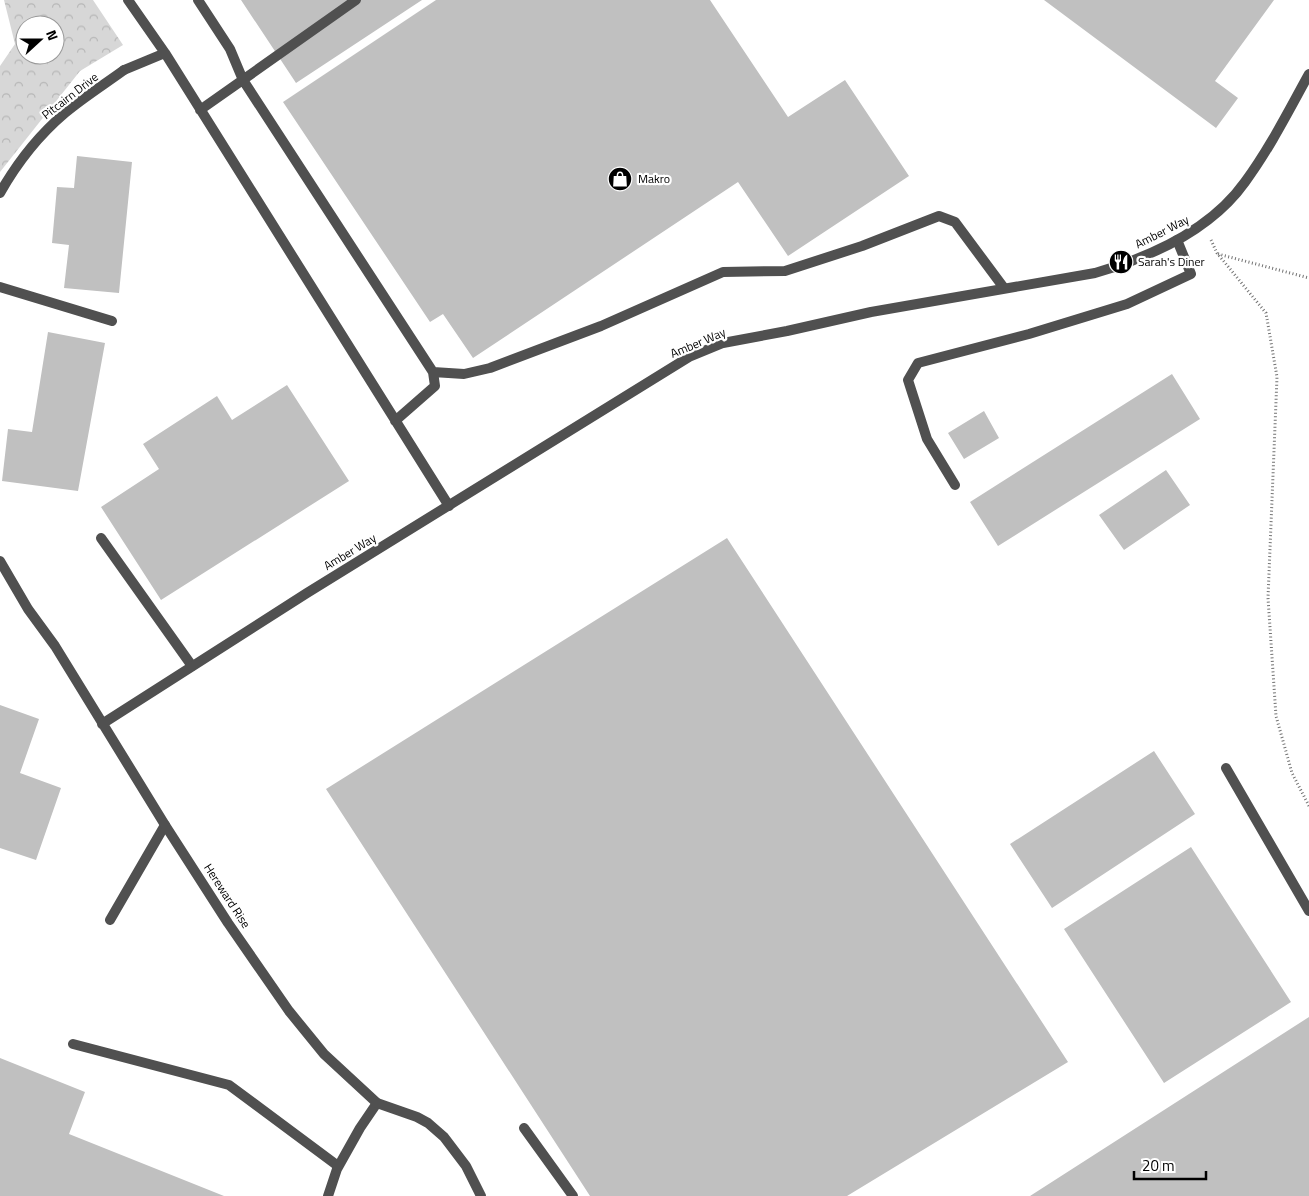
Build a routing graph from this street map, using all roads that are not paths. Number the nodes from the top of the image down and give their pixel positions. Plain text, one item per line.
1 (128, 0) edge
2 (198, 0) edge
3 (356, 0) edge
4 (165, 54) junction
5 (1309, 74) edge
6 (244, 80) junction
7 (200, 110) junction
8 (0, 193) edge
9 (1178, 240) junction
10 (0, 287) edge
11 (1004, 288) junction
12 (112, 321) dead end
13 (433, 372) junction
14 (395, 421) junction
15 (955, 485) dead end
16 (449, 506) junction
17 (101, 538) dead end
18 (0, 561) edge
19 (192, 666) junction
20 (102, 724) junction
21 (1226, 768) dead end
22 (165, 824) junction
23 (1309, 911) edge
24 (110, 920) dead end
25 (73, 1044) dead end
26 (377, 1103) junction
27 (524, 1128) dead end
28 (338, 1166) junction
29 (328, 1196) edge
30 (480, 1196) edge
31 (573, 1196) edge

1 - 4 street
2 - 6 street
3 - 6 street
4 - 7 street
4 - 8 street, Pitcairn Drive
5 - 9 street, Amber Way
6 - 7 street
6 - 13 street
7 - 14 street
9 - 11 street, Amber Way
9 - 15 street
10 - 12 street
11 - 13 street
11 - 16 street, Amber Way
13 - 14 street
14 - 16 street
16 - 19 street, Amber Way
17 - 19 street
18 - 20 street, Hereward Rise
19 - 20 street, Amber Way
20 - 22 street, Hereward Rise
21 - 23 street
22 - 24 street
22 - 26 street, Hereward Rise
25 - 28 street
26 - 28 street
26 - 30 street, Hereward Rise
27 - 31 street
28 - 29 street

